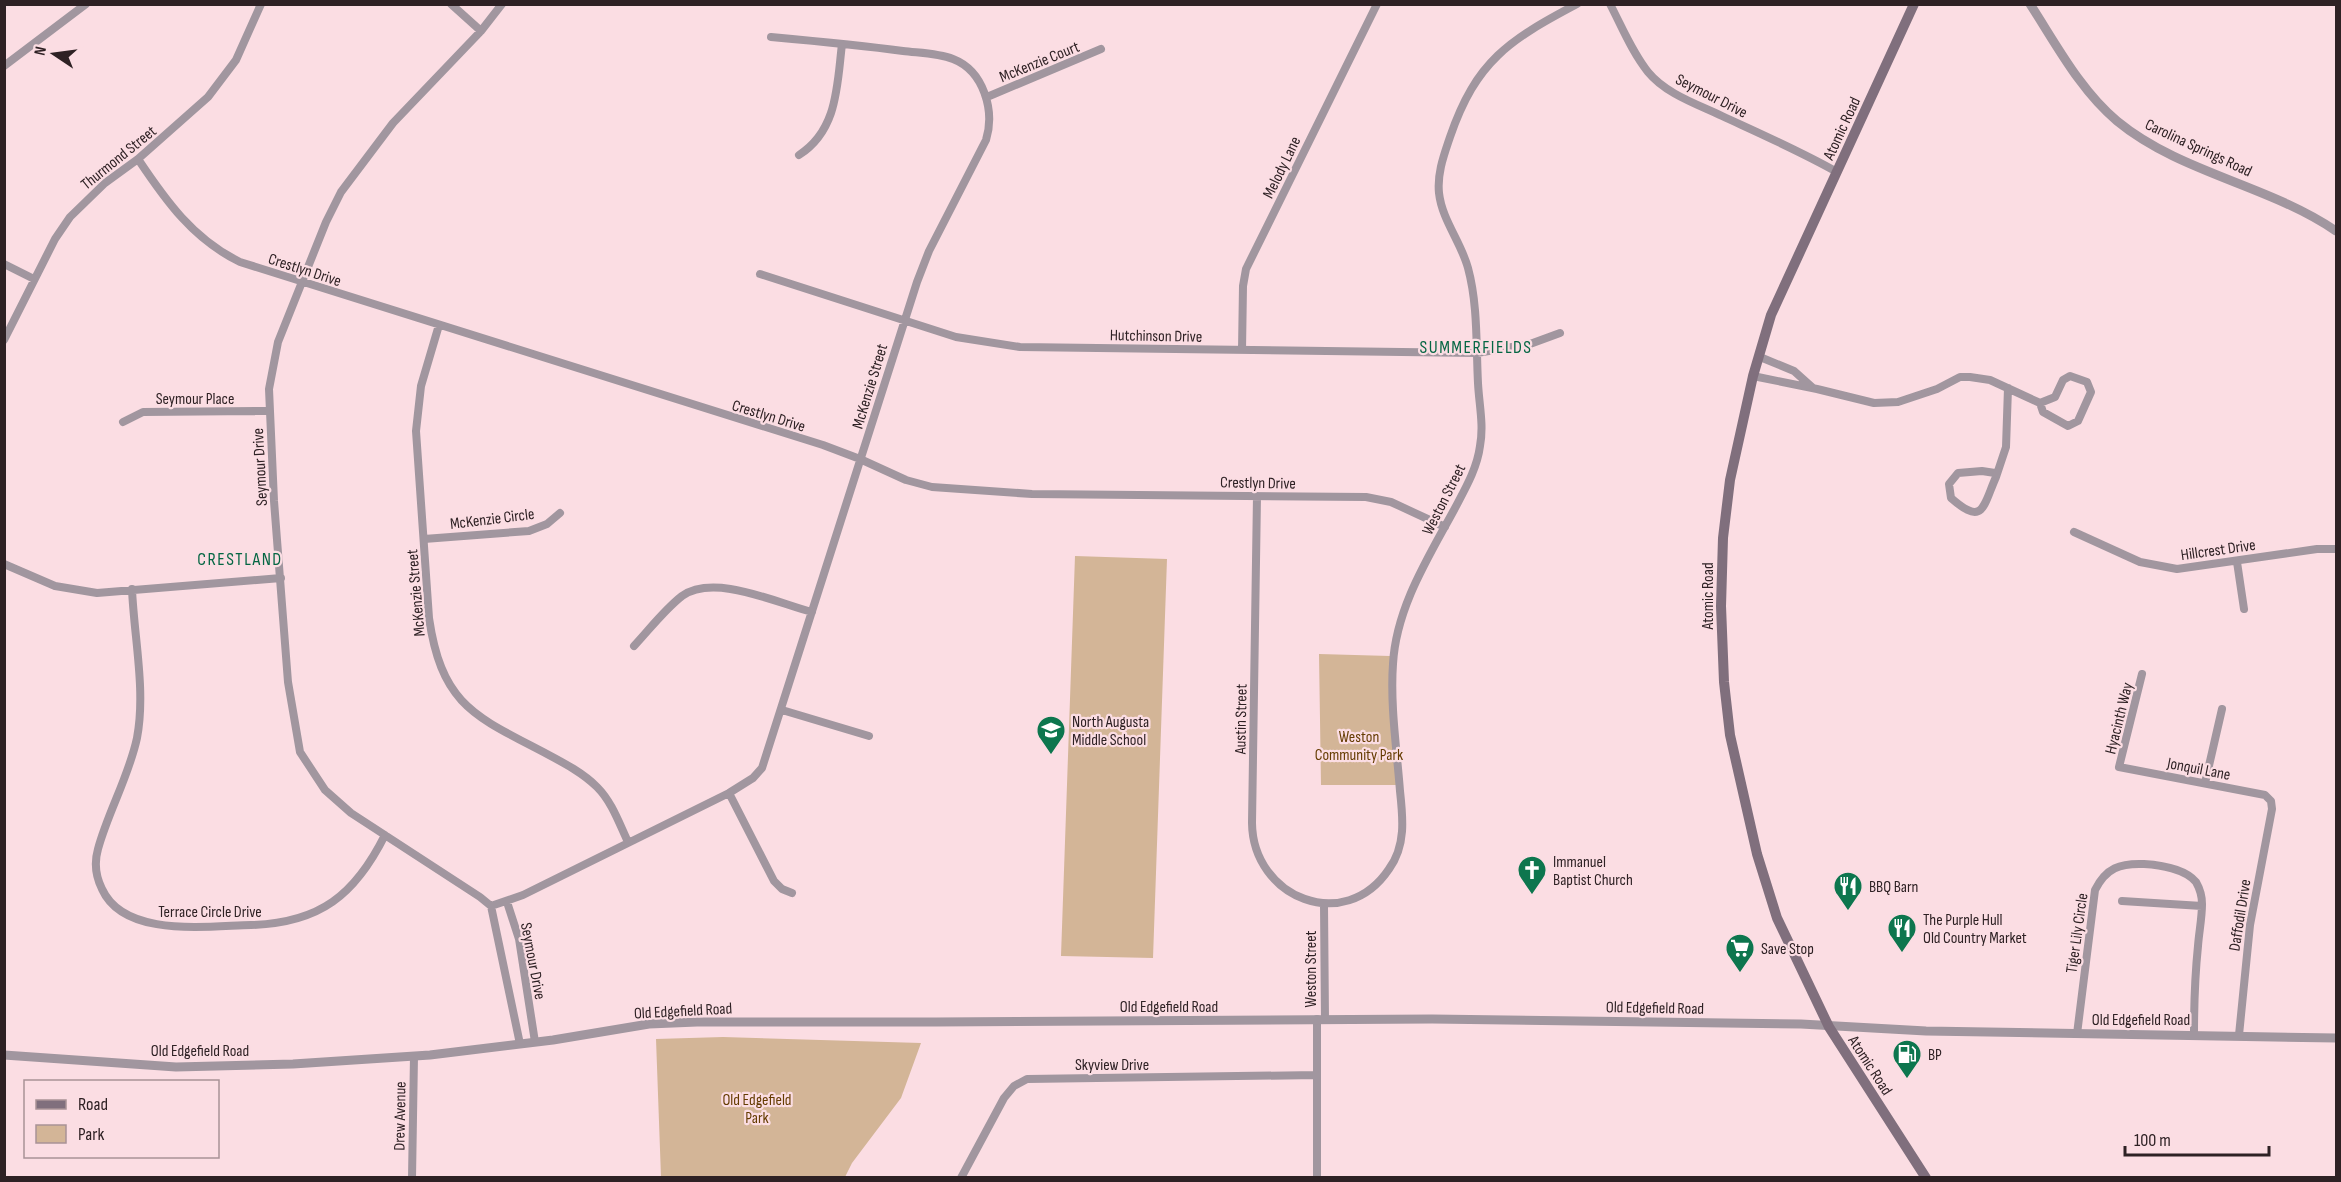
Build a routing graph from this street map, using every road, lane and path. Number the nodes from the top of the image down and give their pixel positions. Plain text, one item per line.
1 (86, 4) edge
2 (261, 4) edge
3 (451, 4) edge
4 (502, 4) edge
5 (1377, 4) edge
6 (1577, 4) edge
7 (1610, 4) edge
8 (1914, 4) edge
9 (2030, 4) edge
10 (481, 32) junction
11 (771, 37) dead end
12 (842, 44) junction
13 (1101, 49) dead end
14 (4, 66) edge
15 (987, 97) junction
16 (800, 155) dead end
17 (138, 159) junction
18 (1837, 172) junction
19 (2337, 231) edge
20 (4, 264) edge
21 (760, 274) dead end
22 (34, 279) junction
23 (301, 281) junction
24 (903, 320) junction
25 (439, 326) junction
26 (1560, 333) dead end
27 (4, 340) edge
28 (1242, 350) junction
29 (1477, 353) junction
30 (1760, 357) junction
31 (1753, 376) junction
32 (2008, 388) junction
33 (1817, 389) junction
34 (2040, 403) junction
35 (269, 411) junction
36 (123, 422) dead end
37 (860, 459) junction
38 (1996, 477) junction
39 (1257, 496) junction
40 (560, 513) dead end
41 (1445, 527) junction
42 (2074, 532) dead end
43 (424, 539) junction
44 (2337, 549) edge
45 (2237, 562) junction
46 (4, 564) edge
47 (281, 578) junction
48 (132, 589) junction
49 (2244, 609) dead end
50 (812, 612) junction
51 (634, 646) dead end
52 (2142, 674) dead end
53 (2222, 709) dead end
54 (782, 710) junction
55 (869, 736) dead end
56 (2119, 767) joint
57 (2205, 783) junction
58 (729, 793) junction
59 (2271, 801) joint
60 (385, 835) junction
61 (628, 843) junction
62 (792, 893) dead end
63 (2122, 901) dead end
64 (507, 902) junction
65 (1324, 905) junction
66 (491, 906) junction
67 (2202, 906) junction
68 (1321, 1019) junction
69 (1829, 1027) junction
70 (2077, 1034) junction
71 (2194, 1034) junction
72 (2238, 1035) junction
73 (2337, 1038) edge
74 (535, 1042) junction
75 (520, 1044) junction
76 (4, 1055) edge
77 (414, 1056) junction
78 (1317, 1075) junction
79 (412, 1178) edge
80 (961, 1178) edge
81 (1317, 1178) edge
82 (1926, 1178) edge

1 - 14 street
2 - 17 street, Thurmond Street
3 - 10 street
4 - 10 street, Seymour Drive
5 - 28 street, Melody Lane
6 - 29 street, Weston Street
7 - 18 street, Seymour Drive
8 - 18 main road, Atomic Road
9 - 19 street, Carolina Springs Road
10 - 23 street, Seymour Drive
11 - 12 street
12 - 15 street
12 - 16 street
13 - 15 street, McKenzie Court
15 - 24 street, McKenzie Street
17 - 22 street, Thurmond Street
17 - 23 street, Crestlyn Drive
18 - 30 main road, Atomic Road
20 - 22 street
21 - 24 street, Hutchinson Drive
22 - 27 street, Thurmond Street
23 - 25 street, Crestlyn Drive
23 - 35 street, Seymour Drive
24 - 28 street, Hutchinson Drive
24 - 37 street, McKenzie Street
25 - 37 street, Crestlyn Drive
25 - 43 street, McKenzie Street
26 - 29 street, Hutchinson Drive
28 - 29 street, Hutchinson Drive
29 - 41 street, Weston Street
30 - 31 main road, Atomic Road
30 - 33 street
31 - 33 street
31 - 69 main road, Atomic Road
32 - 33 street
32 - 34 street
32 - 38 street
34 - 34 street
35 - 36 street, Seymour Place
35 - 47 street, Seymour Drive
37 - 39 street, Crestlyn Drive
37 - 50 street, McKenzie Street
38 - 38 street
39 - 41 street, Crestlyn Drive
39 - 65 street, Austin Street
40 - 43 street, McKenzie Circle
41 - 65 street, Weston Street
42 - 45 street, Hillcrest Drive
43 - 61 street, McKenzie Street
44 - 45 street, Hillcrest Drive
45 - 49 street
46 - 48 street
47 - 48 street
47 - 60 street, Seymour Drive
48 - 60 street, Terrace Circle Drive
50 - 51 street
50 - 54 street, McKenzie Street
52 - 56 street, Hyacinth Way
53 - 57 street
54 - 55 street
54 - 58 street, McKenzie Street
56 - 57 street, Jonquil Lane
57 - 59 street, Jonquil Lane
58 - 61 street, McKenzie Street
58 - 62 street
59 - 72 street, Daffodil Drive
60 - 66 street, Seymour Drive
61 - 64 street, McKenzie Street
63 - 67 street
64 - 66 street, Seymour Drive
64 - 74 street, Seymour Drive
65 - 68 street, Weston Street
66 - 75 street, Seymour Drive
67 - 70 street, Tiger Lily Circle
67 - 71 street, Tiger Lily Circle
68 - 69 street, Old Edgefield Road
68 - 74 street, Old Edgefield Road
68 - 78 street, Weston Street
69 - 70 street, Old Edgefield Road
69 - 82 main road, Atomic Road
70 - 71 street, Old Edgefield Road
71 - 72 street, Old Edgefield Road
72 - 73 street, Old Edgefield Road
74 - 75 street, Old Edgefield Road
75 - 77 street, Old Edgefield Road
76 - 77 street, Old Edgefield Road
77 - 79 street, Drew Avenue
78 - 80 street, Skyview Drive
78 - 81 street, Weston Street

